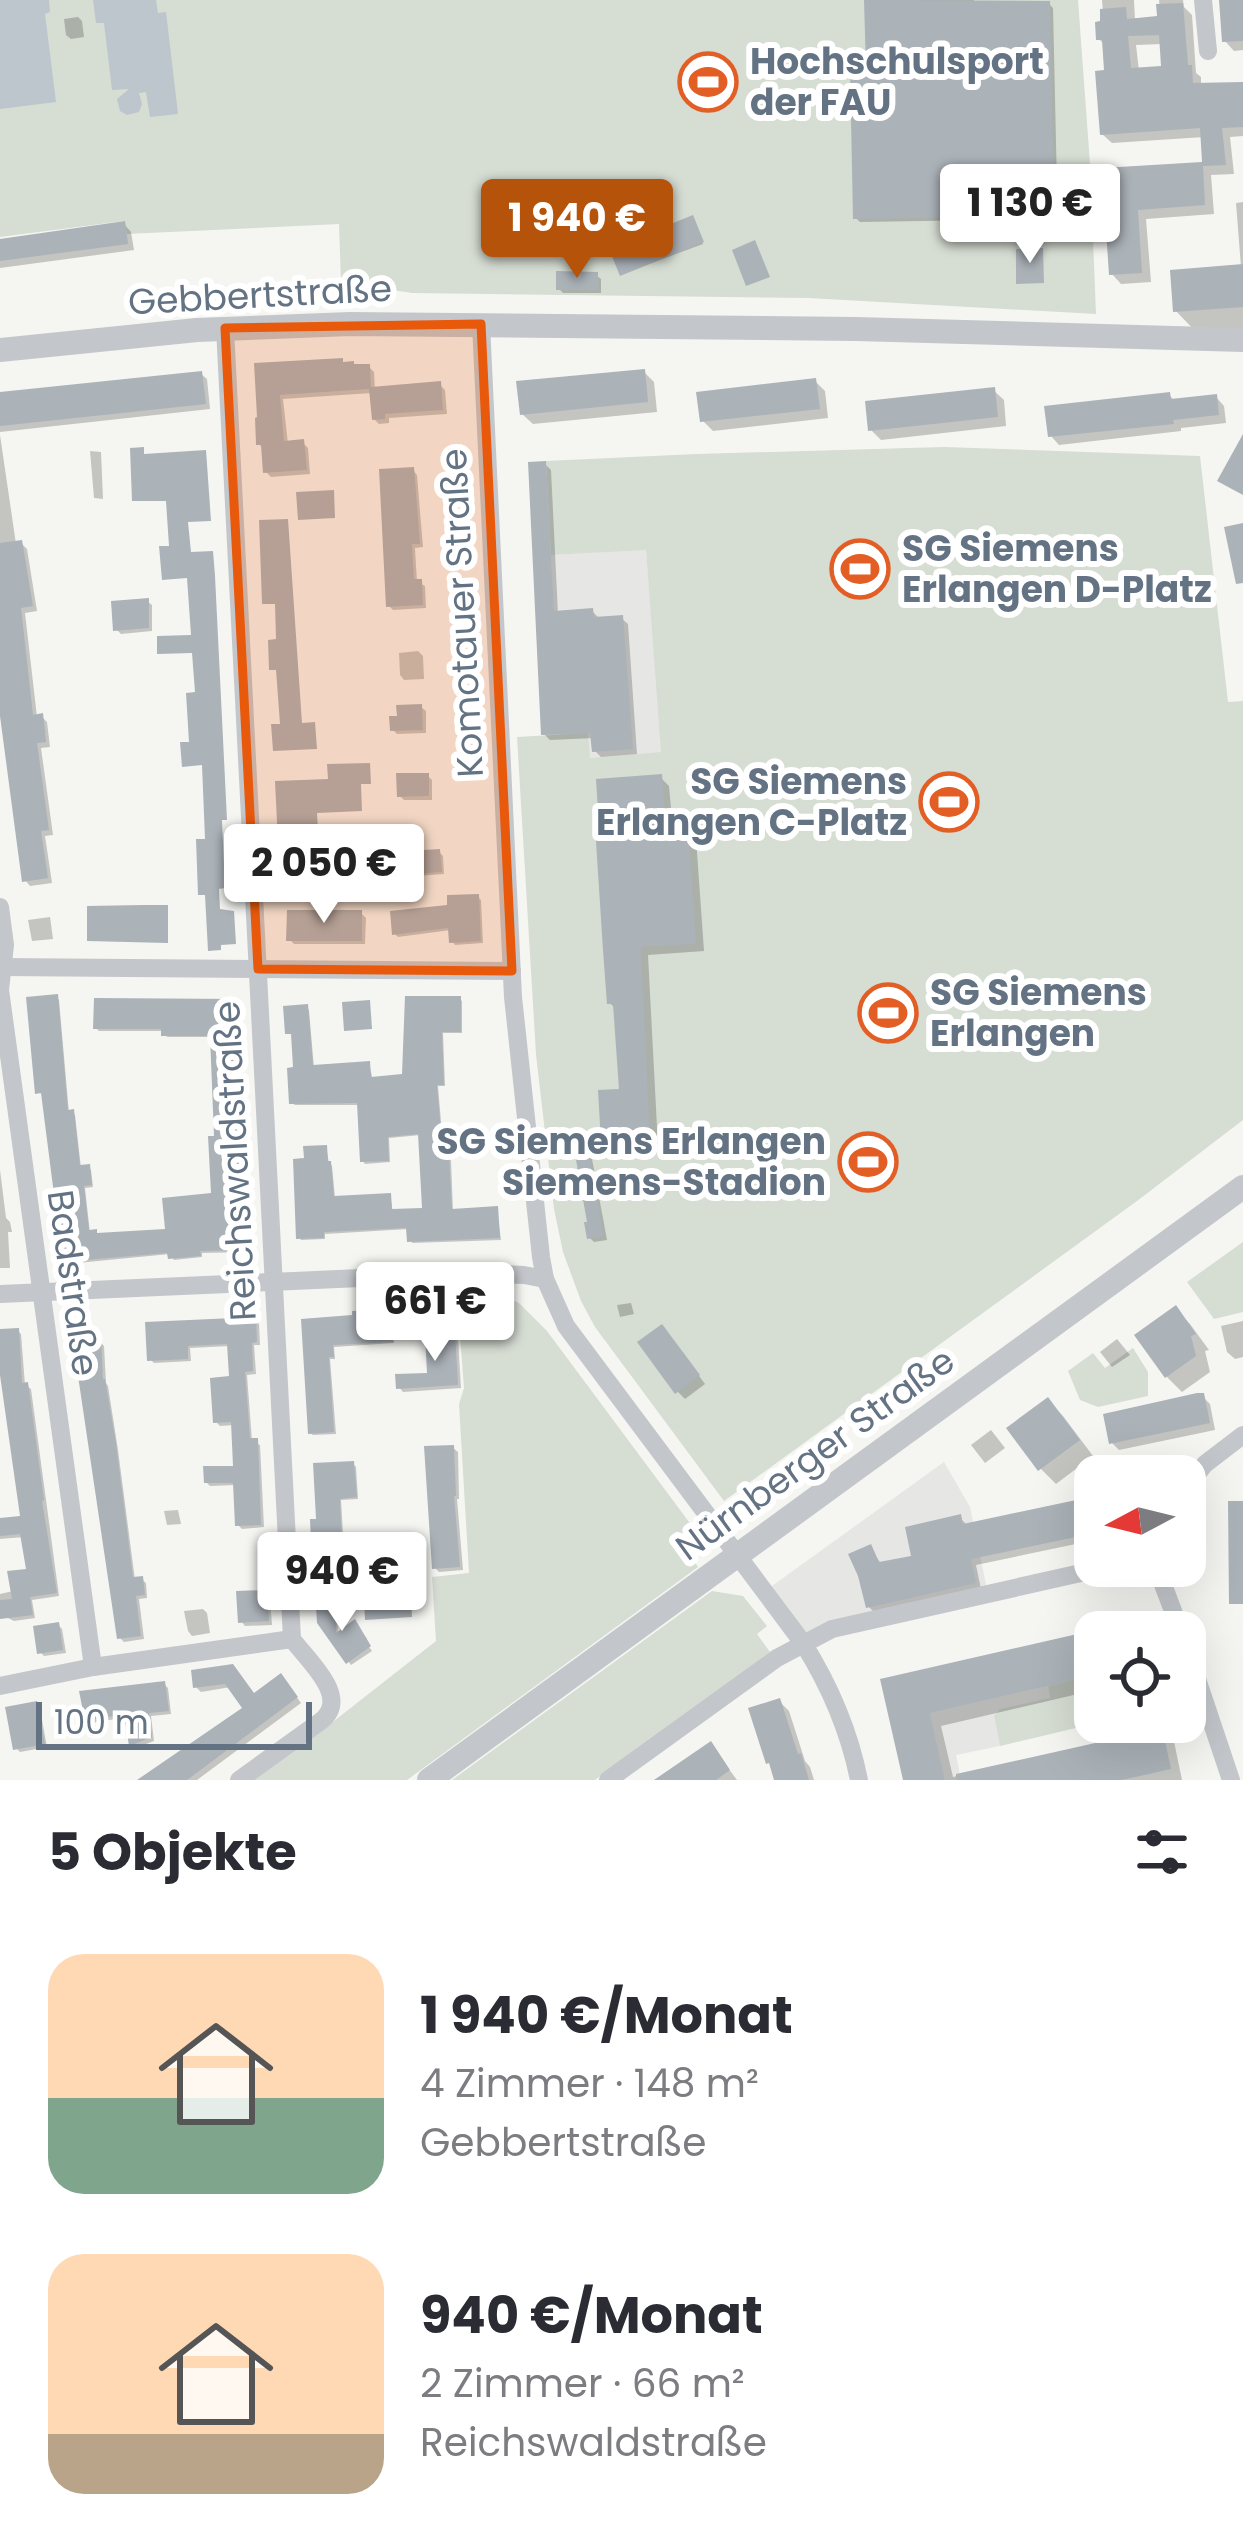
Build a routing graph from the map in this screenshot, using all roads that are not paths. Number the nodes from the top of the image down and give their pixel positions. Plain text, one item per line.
1 (1204, 0) edge
2 (1208, 51) dead end
3 (481, 324) junction
4 (226, 328) junction
5 (1243, 340) edge
6 (0, 350) edge
7 (0, 907) edge
8 (1, 967) edge
9 (258, 969) junction
10 (512, 970) junction
11 (1243, 1186) edge
12 (545, 1279) junction
13 (274, 1282) junction
14 (41, 1292) junction
15 (0, 1294) edge
16 (1243, 1435) edge
17 (1206, 1463) edge
18 (738, 1555) junction
19 (1074, 1574) edge
20 (292, 1639) junction
21 (803, 1642) junction
22 (93, 1666) junction
23 (0, 1685) edge
24 (1206, 1699) edge
25 (1233, 1770) edge
26 (239, 1780) edge
27 (429, 1780) edge
28 (608, 1780) edge
29 (859, 1780) edge

1 - 2 street
3 - 4 street, Gebbertstraße
3 - 5 street, Gebbertstraße
3 - 10 street, Komotauer Straße
4 - 6 street, Gebbertstraße
4 - 9 street, Reichswaldstraße
7 - 8 street, Badstraße
8 - 9 street
8 - 14 street, Badstraße
9 - 10 street
9 - 13 street, Reichswaldstraße
10 - 12 street, Komotauer Straße
11 - 18 street, Nürnberger Straße
12 - 13 street
12 - 18 street, Komotauer Straße
13 - 14 street
13 - 20 street, Reichswaldstraße
14 - 15 street
14 - 22 street, Badstraße
16 - 17 street
18 - 21 street, Komotauer Straße
18 - 27 street, Nürnberger Straße
19 - 21 street
20 - 22 street
20 - 26 street
21 - 28 street
21 - 29 street, Komotauer Straße
22 - 23 street
24 - 25 street

